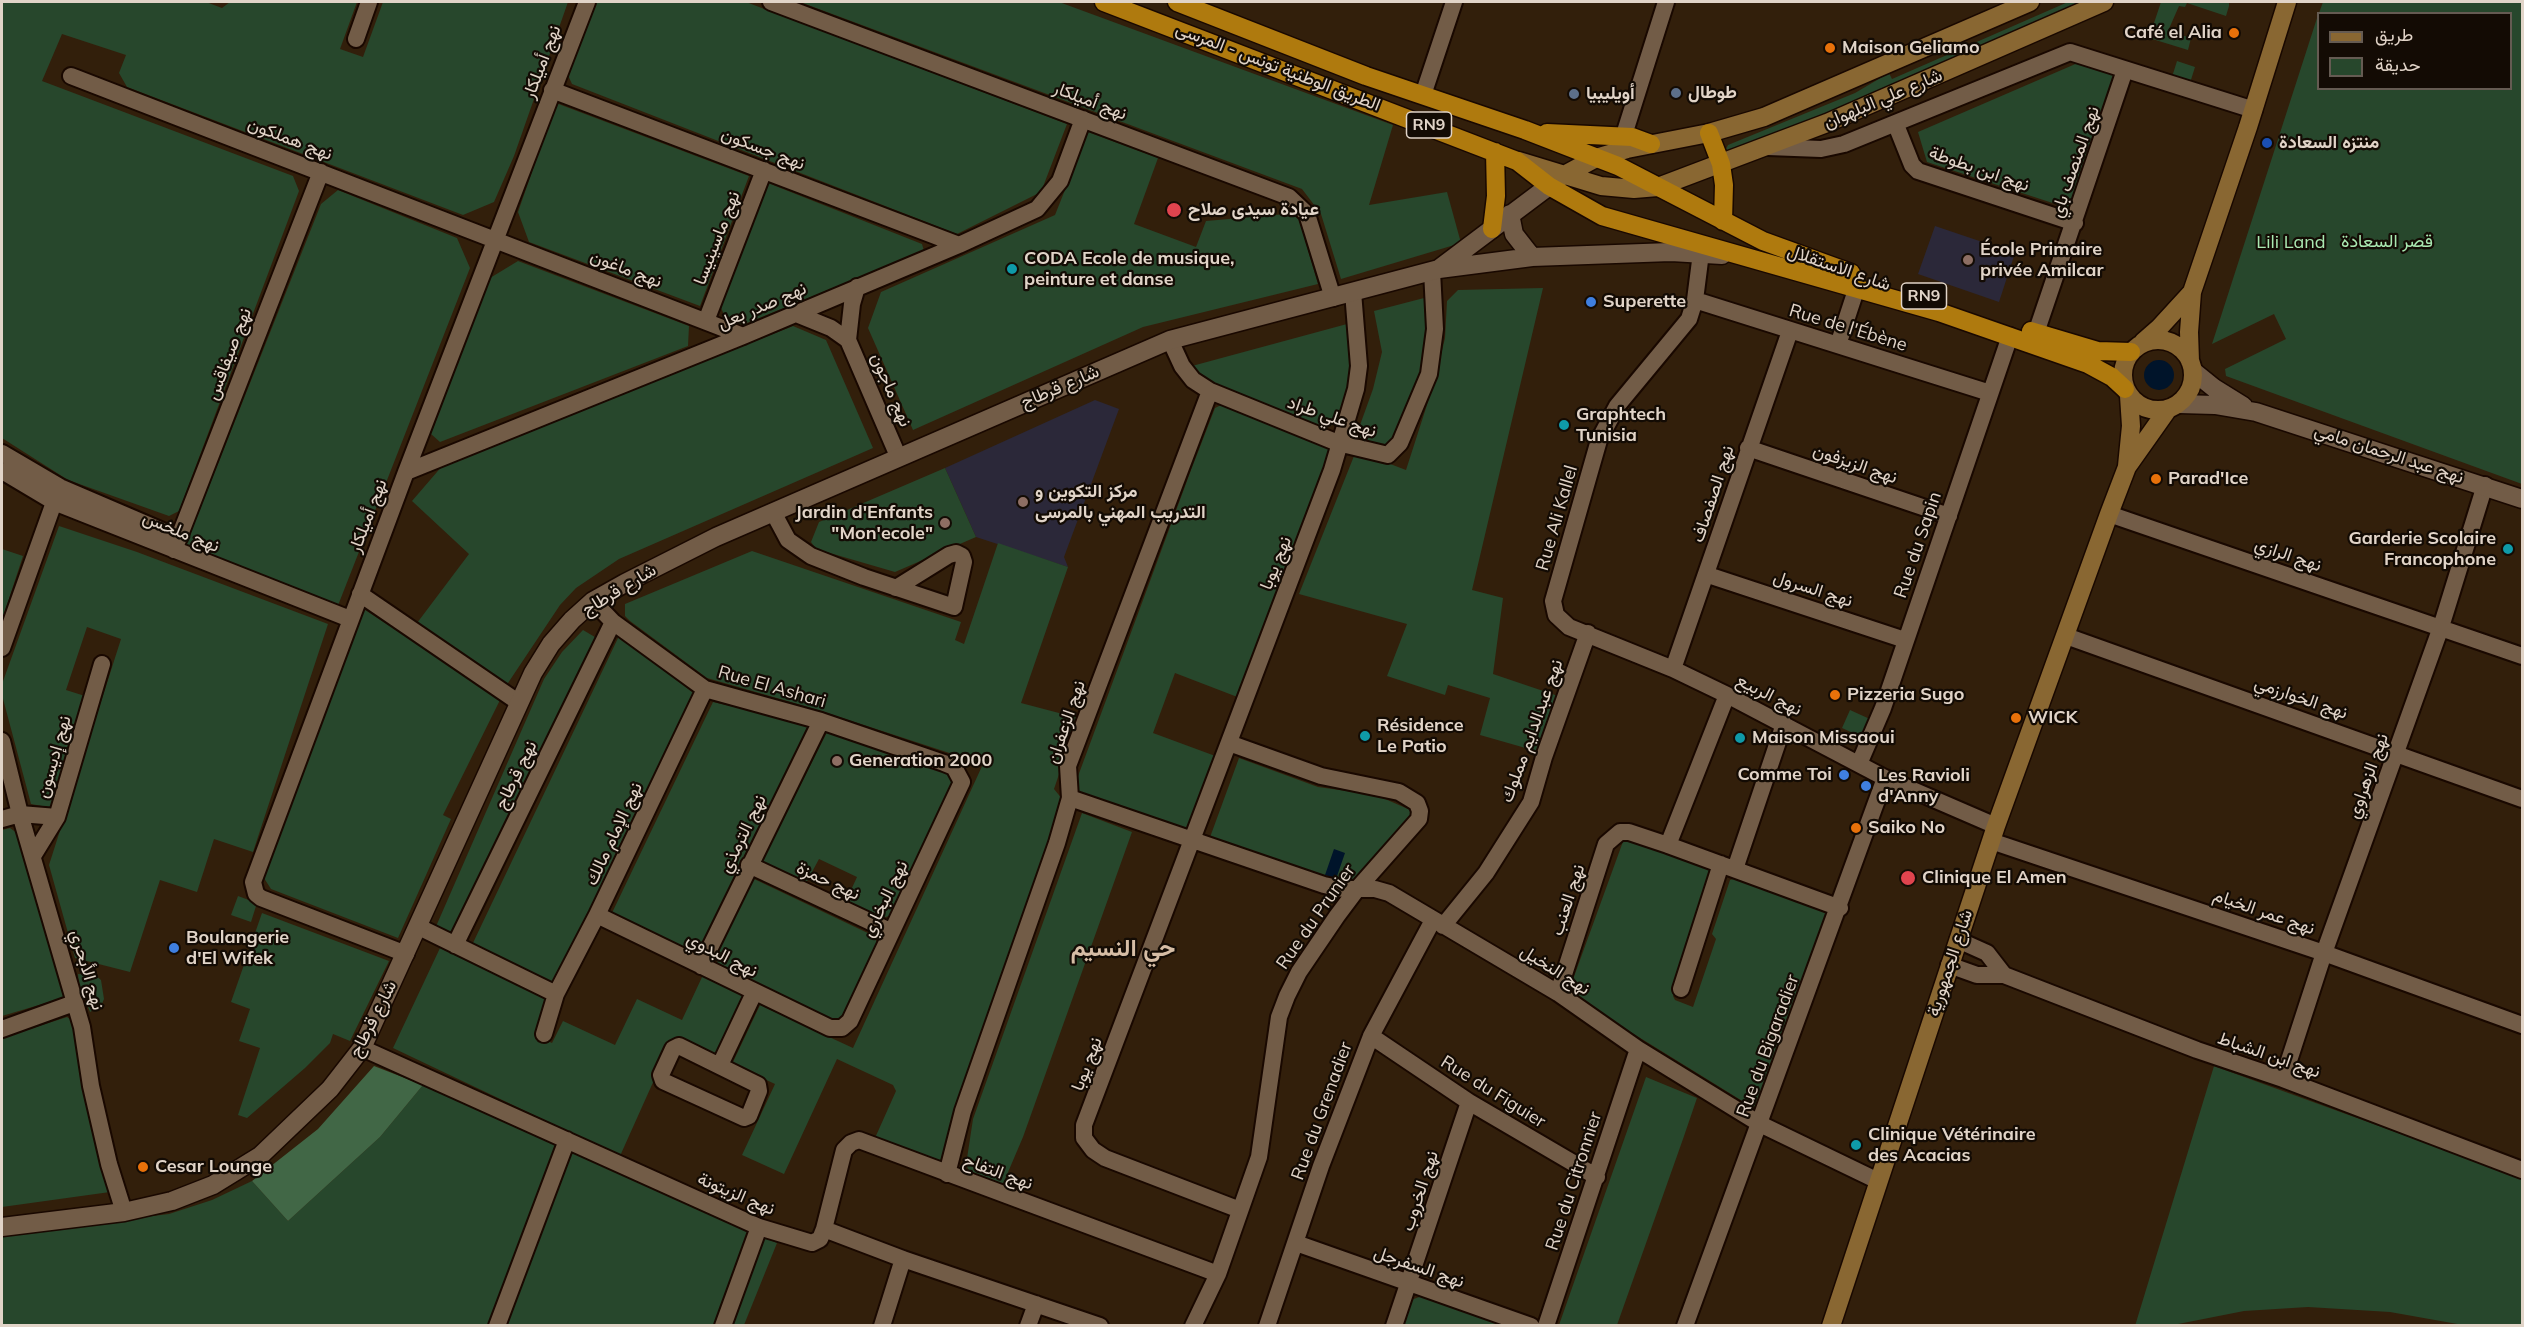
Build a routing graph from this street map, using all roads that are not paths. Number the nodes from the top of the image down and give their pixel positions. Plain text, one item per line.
1 (369, 2) edge
2 (586, 2) edge
3 (771, 2) edge
4 (1104, 2) edge
5 (1177, 2) edge
6 (1454, 2) edge
7 (1666, 2) edge
8 (2030, 2) edge
9 (2104, 2) edge
10 (2287, 2) edge
11 (356, 39) dead end
12 (2126, 70) junction
13 (71, 75) dead end
14 (552, 90) junction
15 (1423, 95) junction
16 (2254, 111) junction
17 (1083, 119) junction
18 (1896, 125) junction
19 (1533, 133) junction
20 (1709, 133) junction
21 (1623, 138) junction
22 (1651, 144) junction
23 (1768, 147) junction
24 (1495, 152) junction
25 (1596, 158) junction
26 (1720, 164) junction
27 (764, 170) junction
28 (321, 172) junction
29 (1556, 180) junction
30 (1658, 187) junction
31 (1510, 214) junction
32 (1723, 221) junction
33 (2075, 223) junction
34 (1492, 229) junction
35 (495, 240) junction
36 (959, 245) junction
37 (1702, 249) junction
38 (1532, 257) junction
39 (1748, 257) joint
40 (1436, 270) junction
41 (857, 287) junction
42 (1857, 287) junction
43 (1353, 292) junction
44 (2192, 292) junction
45 (1333, 298) junction
46 (1695, 300) junction
47 (794, 313) junction
48 (706, 321) junction
49 (1790, 332) junction
50 (2036, 333) junction
51 (743, 336) junction
52 (2010, 336) junction
53 (848, 340) junction
54 (1170, 340) junction
55 (1838, 345) junction
56 (2136, 348) junction
57 (2191, 366) junction
58 (1210, 391) junction
59 (1990, 393) junction
60 (2127, 393) junction
61 (2173, 406) junction
62 (2256, 412) junction
63 (1338, 443) junction
64 (1748, 448) junction
65 (2, 453) edge
66 (898, 456) junction
67 (2127, 467) junction
68 (2, 471) edge
69 (406, 472) junction
70 (2485, 485) junction
71 (57, 494) junction
72 (2523, 499) edge
73 (773, 512) junction
74 (2109, 514) junction
75 (1949, 516) junction
76 (176, 544) junction
77 (1707, 575) junction
78 (897, 588) dead end
79 (360, 594) junction
80 (593, 601) junction
81 (350, 620) junction
82 (613, 622) junction
83 (2441, 627) junction
84 (1588, 633) junction
85 (2066, 636) junction
86 (1905, 640) junction
87 (2, 648) edge
88 (2523, 656) edge
89 (102, 664) dead end
90 (1673, 669) junction
91 (705, 689) junction
92 (1727, 695) junction
93 (518, 702) junction
94 (821, 721) junction
95 (1784, 724) junction
96 (2, 741) edge
97 (1229, 743) junction
98 (2397, 753) junction
99 (5, 762) edge
100 (1859, 764) junction
101 (960, 774) joint
102 (1885, 778) junction
103 (1070, 798) junction
104 (2523, 799) edge
105 (20, 814) junction
106 (57, 817) junction
107 (2, 819) edge
108 (1994, 833) junction
109 (1192, 842) junction
110 (1668, 845) junction
111 (33, 856) junction
112 (749, 866) junction
113 (1728, 866) junction
114 (1358, 888) junction
115 (1840, 908) junction
116 (597, 915) junction
117 (1438, 923) junction
118 (419, 927) junction
119 (890, 931) junction
120 (1958, 940) junction
121 (455, 945) junction
122 (2324, 953) junction
123 (406, 954) junction
124 (1949, 965) junction
125 (701, 966) junction
126 (2004, 975) junction
127 (1681, 989) dead end
128 (754, 993) junction
129 (1558, 993) junction
130 (556, 994) junction
131 (74, 1003) junction
132 (2523, 1024) edge
133 (830, 1028) joint
134 (2, 1029) edge
135 (544, 1034) dead end
136 (1371, 1036) junction
137 (362, 1048) junction
138 (1638, 1049) junction
139 (720, 1065) junction
140 (2283, 1079) junction
141 (1469, 1102) junction
142 (1760, 1124) junction
143 (567, 1140) junction
144 (2523, 1170) edge
145 (947, 1174) junction
146 (1597, 1177) junction
147 (1878, 1181) junction
148 (1240, 1210) junction
149 (124, 1212) junction
150 (2, 1227) edge
151 (759, 1227) junction
152 (824, 1229) junction
153 (1296, 1243) junction
154 (903, 1259) junction
155 (1218, 1274) junction
156 (1409, 1285) junction
157 (1036, 1304) junction
158 (497, 1326) edge
159 (723, 1326) edge
160 (882, 1326) edge
161 (1028, 1326) edge
162 (1100, 1326) edge
163 (1193, 1326) edge
164 (1267, 1326) edge
165 (1394, 1326) edge
166 (1531, 1326) edge
167 (1546, 1326) edge
168 (1685, 1326) edge
169 (1831, 1326) edge

1 - 11 street
2 - 14 street, نهج أميلكار
3 - 17 street, نهج أميلكار
4 - 24 highway, الطريق الوطنية تونس - المرسى / RN9
5 - 15 highway, الطريق الوطنية تونس - المرسى / RN9
6 - 15 street
7 - 21 street
8 - 20 main road, شارع علي البلهوان
9 - 23 main road, شارع علي البلهوان
10 - 16 main road
12 - 16 street
12 - 18 street
12 - 33 street, نهج المنصف باي
13 - 28 street, نهج هملكون
14 - 27 street, نهج جسكون
14 - 35 street, نهج أميلكار
15 - 19 highway, الطريق الوطنية تونس - المرسى / RN9
16 - 44 main road
17 - 36 street, نهج صدر بعل
17 - 45 street, نهج أميلكار
18 - 23 street
18 - 33 street, نهج ابن بطوطة
19 - 21 highway
19 - 25 highway, الطريق الوطنية تونس - المرسى / RN9
20 - 22 main road, شارع علي البلهوان
20 - 26 highway
21 - 22 highway
22 - 25 main road, شارع علي البلهوان
23 - 26 main road, شارع علي البلهوان
24 - 29 highway, الطريق الوطنية تونس - المرسى / RN9
24 - 34 highway
25 - 29 main road, شارع علي البلهوان
25 - 30 highway, الطريق الوطنية تونس - المرسى / RN9
26 - 30 main road, شارع علي البلهوان
26 - 32 highway
27 - 36 street, نهج جسكون
27 - 48 street, نهج ماسينيسا
28 - 35 street, نهج هملكون
28 - 76 street, نهج صيفاقس
29 - 30 main road, شارع علي البلهوان
29 - 31 street
29 - 37 highway, الطريق الوطنية تونس - المرسى / RN9
30 - 32 highway, الطريق الوطنية تونس - المرسى / RN9
31 - 34 street
31 - 38 street
32 - 50 highway, شارع الاستقلال / RN9
33 - 50 street, نهج المنصف باي
34 - 40 street
35 - 48 street, نهج ماغون
35 - 69 street, نهج أميلكار
36 - 41 street, نهج صدر بعل
37 - 38 street
37 - 39 highway, الطريق الوطنية تونس - المرسى / RN9
37 - 46 street, Rue Ali Kallel
38 - 40 street
39 - 42 highway, شارع الاستقلال / RN9
40 - 43 street, شارع قرطاج
40 - 63 street, نهج علي طراد
41 - 47 street, نهج صدر بعل
41 - 53 street, نهج ماجون
42 - 52 highway, شارع الاستقلال / RN9
42 - 55 street
43 - 45 street, شارع قرطاج
43 - 63 street, نهج يوبا
44 - 56 main road
44 - 57 main road
45 - 54 street, شارع قرطاج
46 - 49 street, Rue de l'Ébène
46 - 84 street, Rue Ali Kallel
47 - 51 street, نهج صدر بعل
47 - 53 street, نهج ماجون
48 - 51 street, نهج ماغون
49 - 55 street, Rue de l'Ébène
49 - 64 street, نهج الصفصاف
50 - 56 highway, شارع الاستقلال / RN9
51 - 69 street, نهج صدر بعل
52 - 59 street, Rue du Sapin
52 - 60 highway, شارع الاستقلال / RN9
53 - 66 street, نهج ماجون
54 - 58 street, نهج علي طراد
54 - 66 street, شارع قرطاج
55 - 59 street, Rue de l'Ébène
56 - 57 main road, RN9
56 - 60 main road
57 - 61 main road
57 - 62 street
58 - 63 street, نهج علي طراد
58 - 103 street, نهج الزعفران
59 - 75 street, Rue du Sapin
60 - 61 main road, RN9
60 - 67 main road, شارع الجمهورية
61 - 62 street
61 - 67 main road, شارع الجمهورية
62 - 70 street, نهج عبد الرحمان مامي
63 - 97 street, نهج يوبا
64 - 75 street, نهج الزيزفون
64 - 77 street, نهج الصفصاف
65 - 71 street, نهج ملخس
66 - 73 street, شارع قرطاج
67 - 74 main road, شارع الجمهورية
68 - 71 street, نهج ملخس
69 - 79 street, نهج أميلكار
70 - 72 street, نهج عبد الرحمان مامي
70 - 83 street, نهج الزهراوي
71 - 76 street, نهج ملخس
71 - 87 street
73 - 78 street
73 - 80 street, شارع قرطاج
74 - 83 street, نهج الرازي
74 - 85 main road, شارع الجمهورية
75 - 86 street, Rue du Sapin
76 - 81 street, نهج ملخس
77 - 86 street, نهج السرول
77 - 90 street, نهج الصفصاف
79 - 81 street, نهج أميلكار
79 - 93 street
80 - 82 street, Rue El Ashari
80 - 93 street, شارع قرطاج
81 - 123 street, نهج أميلكار
82 - 91 street, Rue El Ashari
82 - 121 street, نهج قرطاج
83 - 88 street, نهج الرازي
83 - 98 street, نهج الزهراوي
84 - 90 street, نهج الربيع
84 - 117 street, نهج عبدالدايم مملوك
85 - 98 street, نهج الخوارزمي
85 - 108 main road, شارع الجمهورية
86 - 100 street, Rue du Sapin
89 - 106 street, نهج إديسون
90 - 92 street, نهج الربيع
91 - 94 street, Rue El Ashari
91 - 116 street, نهج الإمام مالك
92 - 95 street, نهج الربيع
92 - 110 street
93 - 118 street, شارع قرطاج
94 - 101 street, Rue El Ashari
94 - 112 street, نهج الترمذي
95 - 100 street, نهج الربيع
95 - 113 street
96 - 99 street, نهج الأبحري
97 - 109 street, نهج يوبا
97 - 114 street, Rue du Prunier
98 - 104 street, نهج الخوارزمي
98 - 122 street, نهج الزهراوي
99 - 105 street, نهج الأبحري
100 - 102 street, نهج الربيع
101 - 119 street, نهج البخاري
102 - 108 street, نهج الربيع
102 - 115 street, Rue du Bigaradier
103 - 109 street
103 - 145 street, نهج الزعفران
105 - 106 street
105 - 107 street
105 - 111 street, نهج الأبحري
106 - 111 street, نهج إديسون
108 - 120 main road, شارع الجمهورية
108 - 122 street, نهج عمر الخيام
109 - 114 street, نهج النخيل
109 - 148 street, نهج يوبا
110 - 113 street
110 - 129 street, نهج العنب
111 - 131 street, نهج الأبحري
112 - 119 street, نهج حمزة
112 - 125 street, نهج الترمذي
113 - 115 street
113 - 127 street
114 - 117 street, نهج النخيل
114 - 148 street, Rue du Prunier
115 - 142 street, Rue du Bigaradier
116 - 125 street, نهج البدوي
116 - 130 street, نهج الإمام مالك
117 - 129 street, نهج النخيل
117 - 136 street, Rue du Grenadier
118 - 121 street
118 - 123 street, شارع قرطاج
119 - 133 street, نهج البخاري
120 - 124 main road, شارع الجمهورية
120 - 126 street
121 - 130 street
122 - 132 street, نهج عمر الخيام
122 - 140 street, نهج الزهراوي
123 - 137 street, شارع قرطاج
124 - 126 street
124 - 147 main road, شارع الجمهورية
125 - 128 street, نهج البدوي
126 - 140 street, نهج ابن الشباط
128 - 133 street, نهج البدوي
128 - 139 street
129 - 138 street, نهج النخيل
130 - 135 street, نهج الإمام مالك
131 - 134 street
131 - 149 street, نهج الأبحري
136 - 141 street, Rue du Figuier
136 - 153 street, Rue du Grenadier
137 - 143 street, نهج الزيتونة
137 - 149 street, شارع قرطاج
138 - 142 street, نهج النخيل
138 - 146 street, Rue du Citronnier
139 - 139 street
140 - 144 street, نهج ابن الشباط
141 - 146 street, Rue du Figuier
141 - 156 street, نهج الخروب
142 - 147 street, نهج النخيل
142 - 168 street, Rue du Bigaradier
143 - 151 street, نهج الزيتونة
143 - 158 street
145 - 152 street, نهج التفاح
145 - 155 street, نهج التفاح
146 - 167 street, Rue du Citronnier
147 - 169 main road, شارع الجمهورية
148 - 155 street, Rue du Prunier
149 - 150 street, شارع قرطاج
151 - 152 street, نهج الزيتونة
151 - 159 street
152 - 154 street
153 - 156 street, نهج السفرجل
153 - 164 street, Rue du Grenadier
154 - 157 street
154 - 160 street
155 - 163 street, Rue du Prunier
156 - 165 street, نهج الخروب
156 - 166 street, نهج السفرجل
157 - 161 street
157 - 162 street

